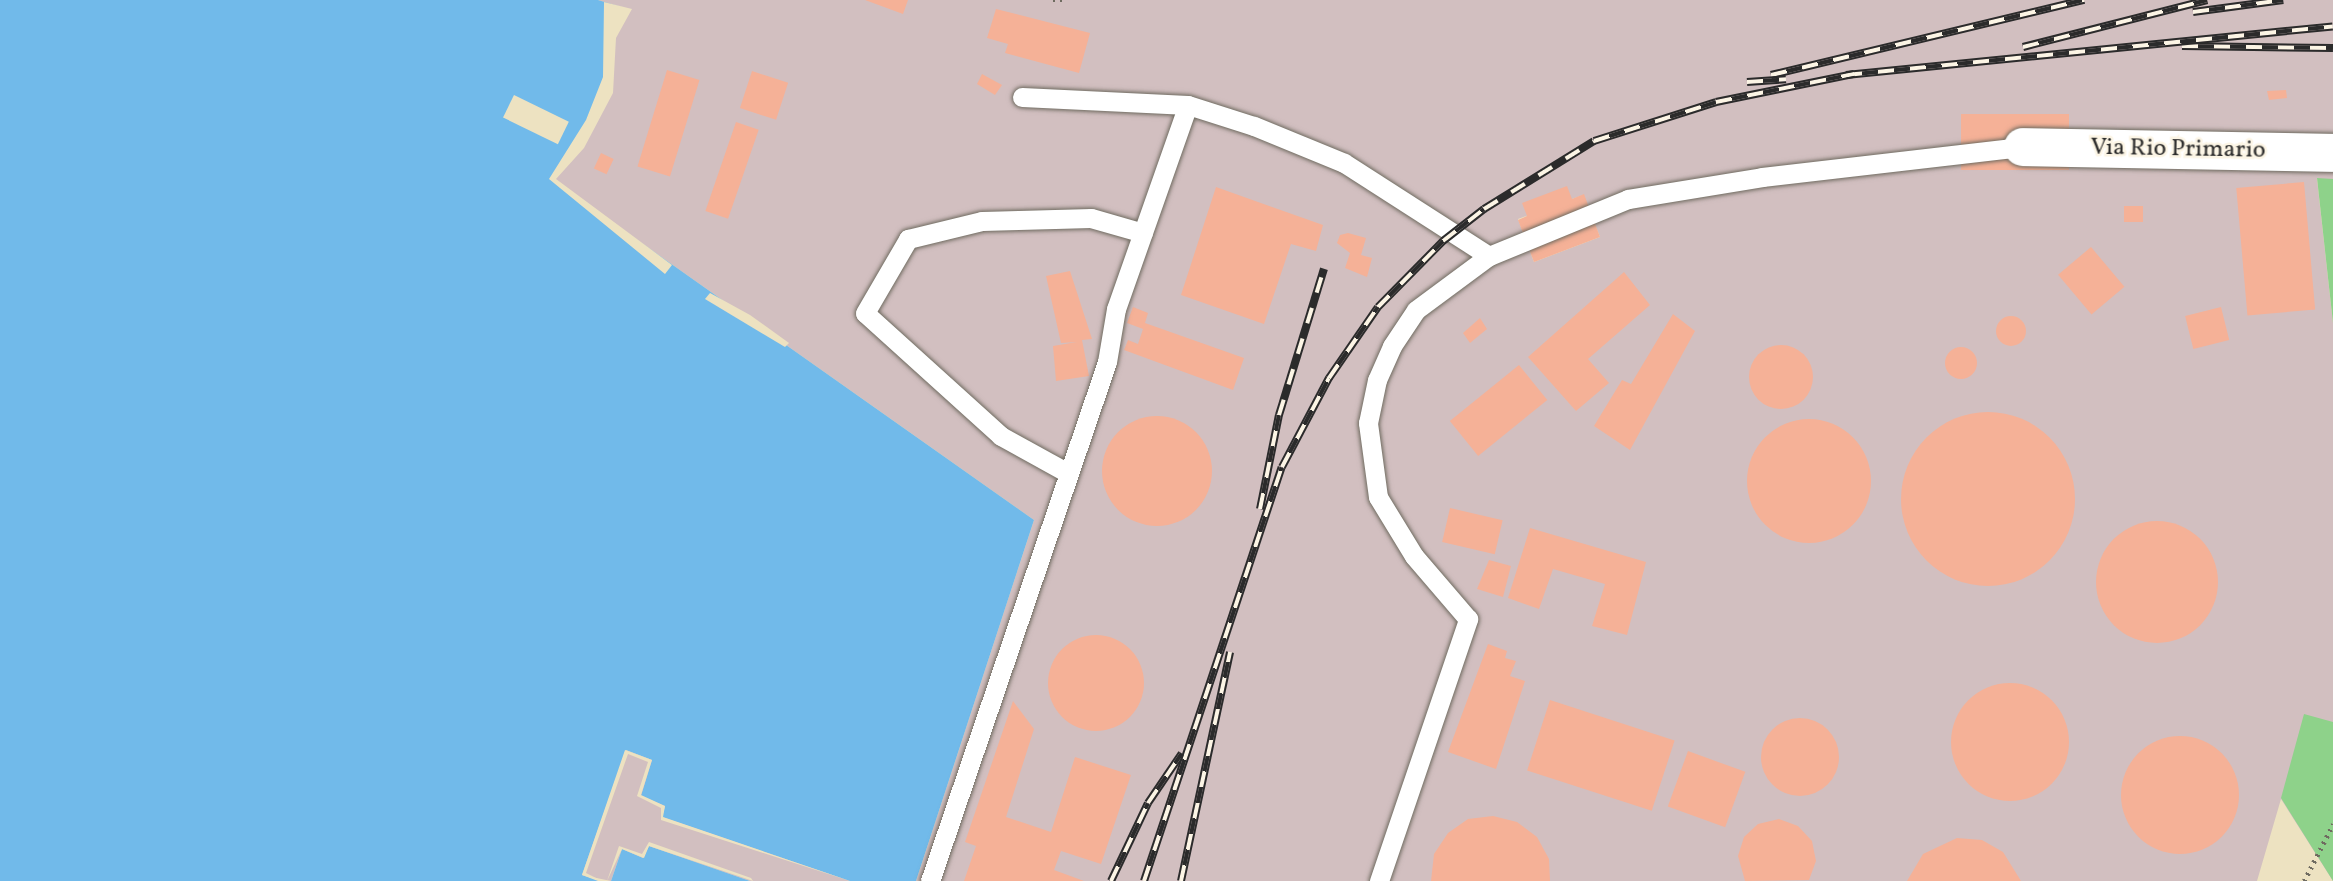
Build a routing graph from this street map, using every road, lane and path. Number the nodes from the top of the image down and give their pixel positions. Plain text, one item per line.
1 (1053, 0) edge
2 (1062, 0) edge
3 (1022, 97) dead end
4 (1188, 105) junction
5 (2022, 147) joint
6 (2333, 153) edge
7 (1143, 233) junction
8 (1489, 257) junction
9 (1068, 473) junction
10 (2333, 824) edge
11 (930, 881) edge
12 (1379, 881) edge
13 (2304, 881) edge

1 - 2 path
3 - 4 lane
4 - 7 lane
4 - 8 lane
5 - 6 street, Via Rio Primario
5 - 8 lane
7 - 9 lane
7 - 9 lane
8 - 12 lane
9 - 11 lane
10 - 13 path

